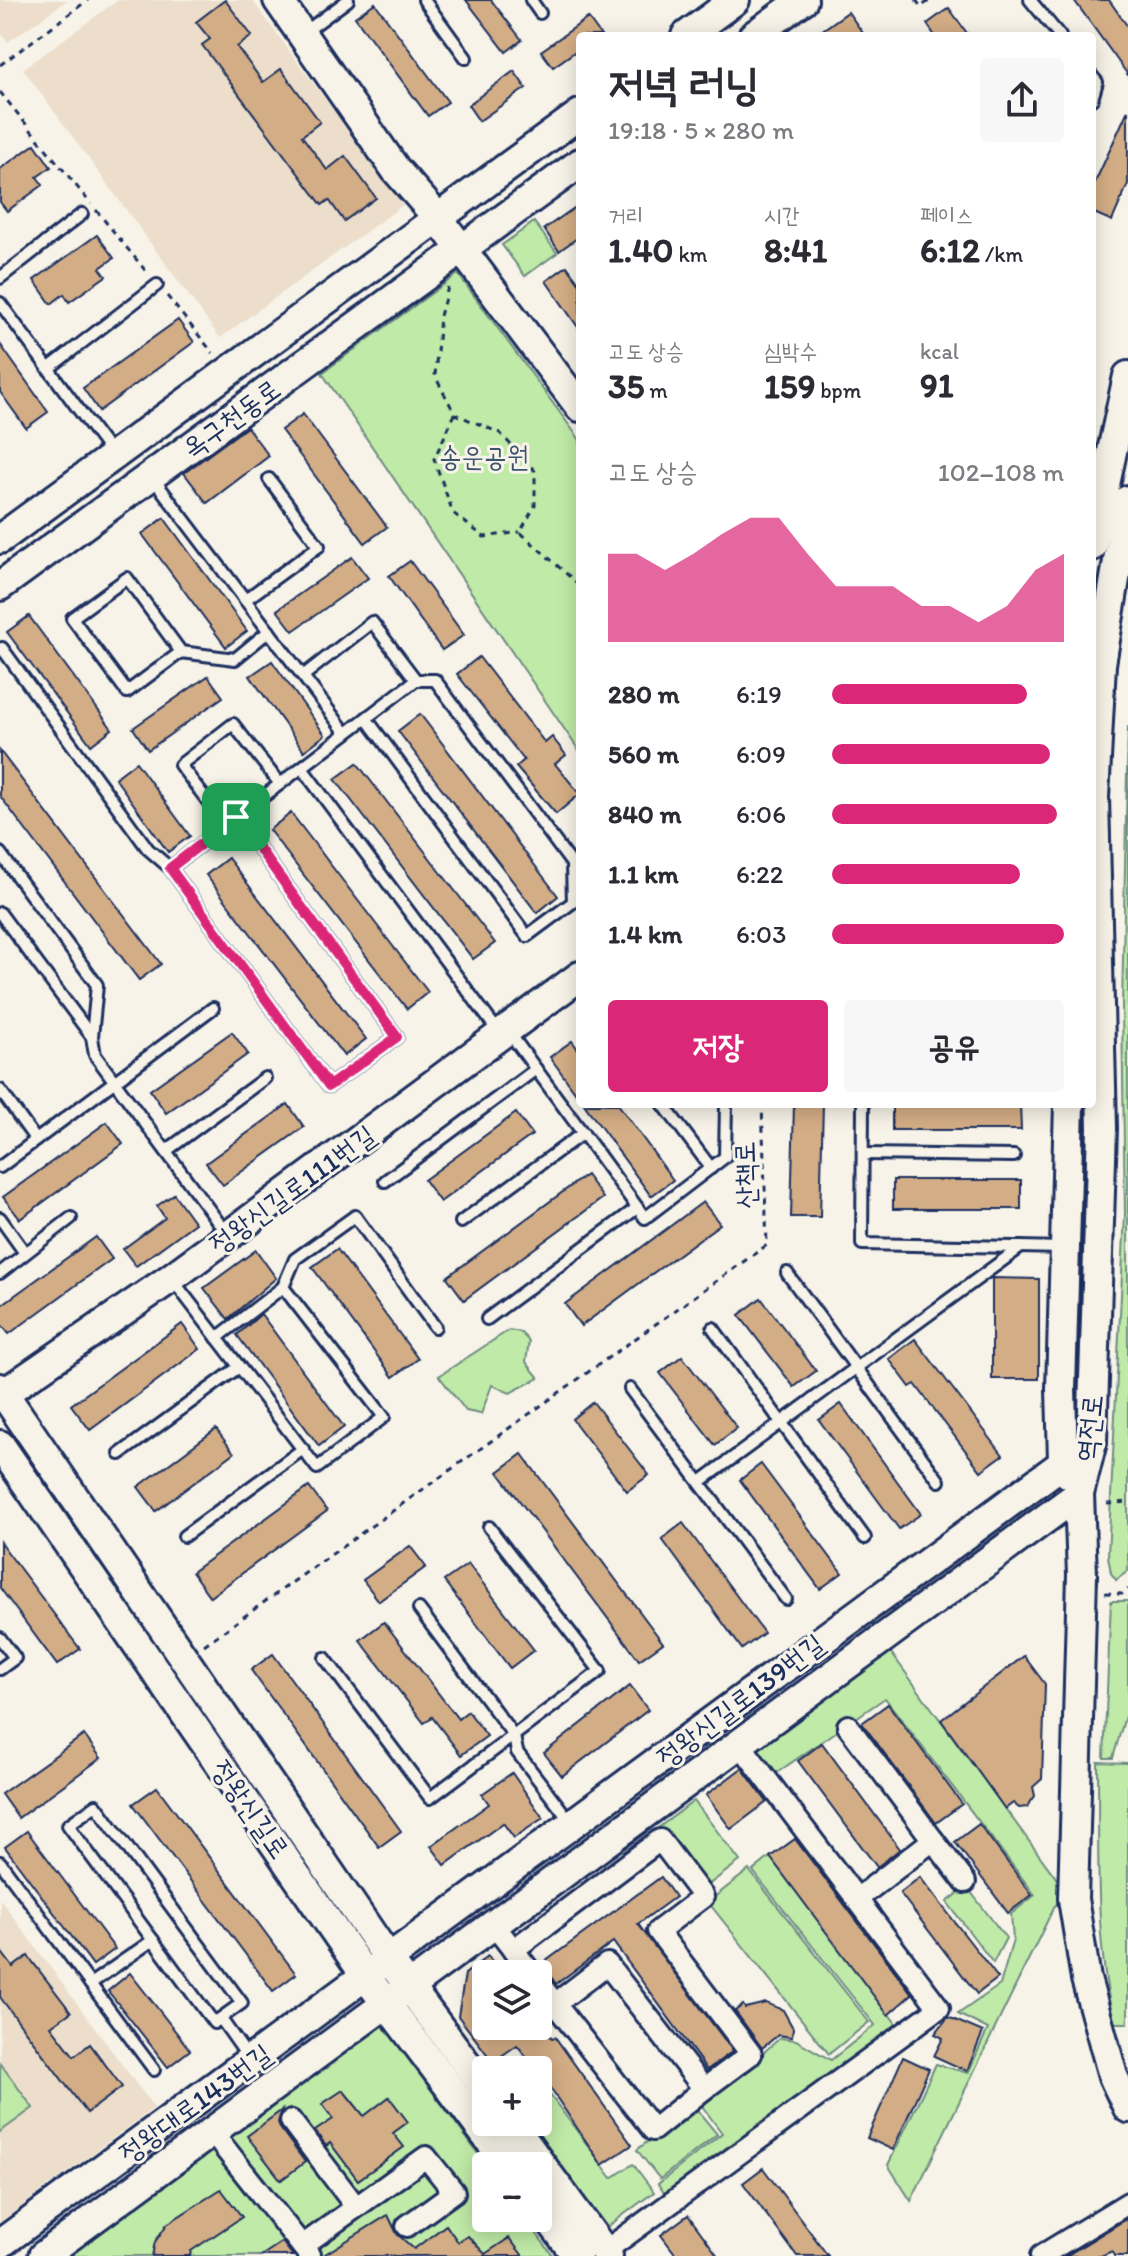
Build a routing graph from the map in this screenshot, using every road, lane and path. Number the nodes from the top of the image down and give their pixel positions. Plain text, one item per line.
1 (88, 0) edge
2 (278, 0) edge
3 (348, 0) edge
4 (424, 0) edge
5 (531, 0) edge
6 (735, 0) edge
7 (803, 0) edge
8 (916, 0) edge
9 (930, 0) edge
10 (1030, 0) edge
11 (540, 13) dead end
12 (691, 32) edge
13 (759, 32) edge
14 (1057, 32) edge
15 (303, 33) junction
16 (466, 58) dead end
17 (0, 65) edge
18 (0, 92) edge
19 (576, 117) edge
20 (576, 166) edge
21 (82, 214) dead end
22 (438, 218) junction
23 (455, 254) junction
24 (0, 278) edge
25 (157, 285) junction
26 (0, 303) edge
27 (213, 353) dead end
28 (48, 369) junction
29 (1128, 376) edge
30 (576, 402) edge
31 (455, 414) junction
32 (113, 456) junction
33 (151, 476) junction
34 (269, 479) dead end
35 (1128, 500) edge
36 (1096, 527) edge
37 (520, 532) junction
38 (0, 539) edge
39 (576, 582) edge
40 (0, 586) edge
41 (245, 600) junction
42 (269, 631) junction
43 (2, 648) edge
44 (181, 652) junction
45 (303, 676) junction
46 (416, 680) junction
47 (366, 718) junction
48 (346, 733) junction
49 (1096, 759) edge
50 (302, 768) junction
51 (280, 784) junction
52 (236, 817) junction
53 (226, 825) junction
54 (0, 853) edge
55 (170, 868) junction
56 (1096, 880) edge
57 (0, 913) edge
58 (576, 979) edge
59 (213, 1008) dead end
60 (505, 1033) junction
61 (92, 1037) junction
62 (536, 1069) junction
63 (265, 1078) dead end
64 (115, 1081) junction
65 (0, 1090) edge
66 (666, 1108) edge
67 (726, 1108) edge
68 (762, 1108) edge
69 (863, 1108) edge
70 (1069, 1108) edge
71 (583, 1133) junction
72 (36, 1140) junction
73 (166, 1151) junction
74 (863, 1154) junction
75 (1014, 1156) dead end
76 (0, 1167) edge
77 (711, 1168) junction
78 (385, 1181) dead end
79 (637, 1208) junction
80 (0, 1218) edge
81 (71, 1218) dead end
82 (461, 1222) dead end
83 (228, 1236) junction
84 (1021, 1247) junction
85 (1065, 1248) junction
86 (25, 1253) junction
87 (0, 1273) edge
88 (787, 1273) dead end
89 (171, 1278) junction
90 (283, 1287) junction
91 (487, 1319) dead end
92 (435, 1327) dead end
93 (713, 1328) dead end
94 (217, 1338) junction
95 (239, 1367) junction
96 (856, 1368) junction
97 (630, 1389) dead end
98 (1, 1393) edge
99 (781, 1423) junction
100 (1092, 1442) junction
101 (0, 1445) edge
102 (303, 1449) junction
103 (120, 1454) dead end
104 (1063, 1460) junction
105 (939, 1481) dead end
106 (700, 1482) junction
107 (1079, 1494) junction
108 (1128, 1502) edge
109 (1107, 1504) dead end
110 (489, 1527) dead end
111 (184, 1536) dead end
112 (865, 1538) dead end
113 (786, 1599) dead end
114 (419, 1609) dead end
115 (0, 1638) edge
116 (186, 1658) junction
117 (325, 1658) dead end
118 (0, 1669) edge
119 (848, 1726) dead end
120 (514, 1736) junction
121 (740, 1744) junction
122 (573, 1825) junction
123 (933, 1840) junction
124 (0, 1862) edge
125 (965, 1882) dead end
126 (857, 1899) junction
127 (494, 1925) junction
128 (153, 1940) junction
129 (513, 1950) junction
130 (521, 1960) edge
131 (390, 1961) junction
132 (367, 1978) junction
133 (90, 1984) junction
134 (410, 1987) junction
135 (552, 2000) edge
136 (387, 2004) junction
137 (555, 2004) junction
138 (221, 2019) junction
139 (251, 2062) junction
140 (154, 2070) dead end
141 (472, 2071) edge
142 (704, 2089) junction
143 (1128, 2108) edge
144 (291, 2121) dead end
145 (212, 2132) junction
146 (519, 2136) edge
147 (498, 2152) edge
148 (1128, 2203) edge
149 (356, 2207) junction
150 (552, 2216) edge
151 (407, 2226) dead end
152 (0, 2244) edge
153 (306, 2251) edge
154 (597, 2254) edge
155 (43, 2256) edge
156 (1041, 2256) edge

1 - 17 path
2 - 15 street
3 - 15 lane
4 - 16 lane
5 - 11 lane
6 - 12 street
7 - 13 street
8 - 9 path
10 - 14 lane
15 - 22 street
18 - 25 path
19 - 22 street, 옥구천동로
20 - 23 street, 옥구천동로
21 - 24 lane
22 - 23 street
22 - 32 street, 옥구천동로
23 - 30 street
23 - 31 path
23 - 33 street, 옥구천동로
25 - 27 path
25 - 28 lane
26 - 28 lane
28 - 32 lane
29 - 36 street
31 - 37 path
31 - 37 path
32 - 38 street, 옥구천동로
33 - 40 street, 옥구천동로
33 - 41 lane
34 - 41 lane
35 - 49 street, 역전로
37 - 39 path
41 - 42 lane
42 - 44 lane
42 - 45 lane
43 - 55 lane
44 - 44 lane
45 - 46 lane
45 - 48 lane
46 - 47 lane
46 - 47 lane
47 - 48 lane
48 - 50 lane
50 - 51 lane
50 - 60 lane
51 - 52 lane
51 - 53 lane
52 - 53 lane
52 - 55 lane
53 - 55 lane
54 - 61 lane
56 - 100 street, 역전로
57 - 61 lane
58 - 60 street, 정왕신길로111번길
59 - 64 lane
60 - 62 lane
60 - 83 street, 정왕신길로111번길
61 - 64 lane
62 - 71 lane
62 - 78 lane
63 - 73 lane
64 - 72 lane
64 - 73 lane
65 - 72 lane
66 - 77 lane
67 - 77 lane
68 - 116 path, 산책로
69 - 74 lane
70 - 85 street, 역전로
71 - 79 lane
71 - 82 lane
72 - 76 lane
73 - 83 lane
74 - 75 lane
74 - 84 lane
77 - 79 lane
79 - 91 lane
80 - 86 lane
81 - 86 lane
83 - 89 street, 정왕신길로111번길
84 - 85 lane
84 - 96 lane
85 - 104 street, 역전로
86 - 87 lane
88 - 96 lane
89 - 94 lane
89 - 98 street, 정왕신길로111번길
90 - 92 lane
90 - 94 lane
90 - 102 lane
93 - 99 lane
94 - 95 lane
95 - 102 lane
95 - 103 lane
96 - 99 lane
96 - 105 lane
97 - 106 lane
98 - 116 street, 정왕신길로
99 - 106 lane
99 - 112 lane
100 - 104 street, 정왕신길로139번길
100 - 107 street, 역전로
101 - 132 street, 정왕신길로
102 - 111 lane
104 - 107 street, 역전로
104 - 122 street, 정왕신길로139번길
106 - 113 lane
107 - 121 street, 정왕신길로139번길
107 - 143 street, 역전로
108 - 109 path
110 - 120 lane
114 - 120 lane
115 - 118 lane
116 - 131 street, 정왕신길로
117 - 120 lane
119 - 123 street
120 - 122 lane
121 - 126 street
121 - 127 street, 정왕신길로139번길
122 - 131 street, 정왕신길로139번길
123 - 125 street
123 - 126 street
124 - 133 lane
126 - 154 street
127 - 129 street
127 - 134 street, 정왕신길로139번길
128 - 133 lane
128 - 138 lane
128 - 138 lane
129 - 130 street
129 - 142 street
131 - 132 street, 정왕대로143번길
131 - 134 street, 정왕신길로
132 - 136 street, 정왕신길로
132 - 139 street, 정왕대로143번길
133 - 140 lane
134 - 136 street, 정왕대로143번길
134 - 141 street, 정왕신길로
135 - 137 street
136 - 145 street, 정왕대로143번길
136 - 147 street, 정왕신길로
137 - 142 street
137 - 142 street
138 - 139 lane
139 - 152 street, 정왕대로143번길
144 - 149 street
145 - 153 street
145 - 155 street, 정왕대로143번길
146 - 154 street
148 - 156 street
149 - 151 street
149 - 153 street
150 - 154 street

